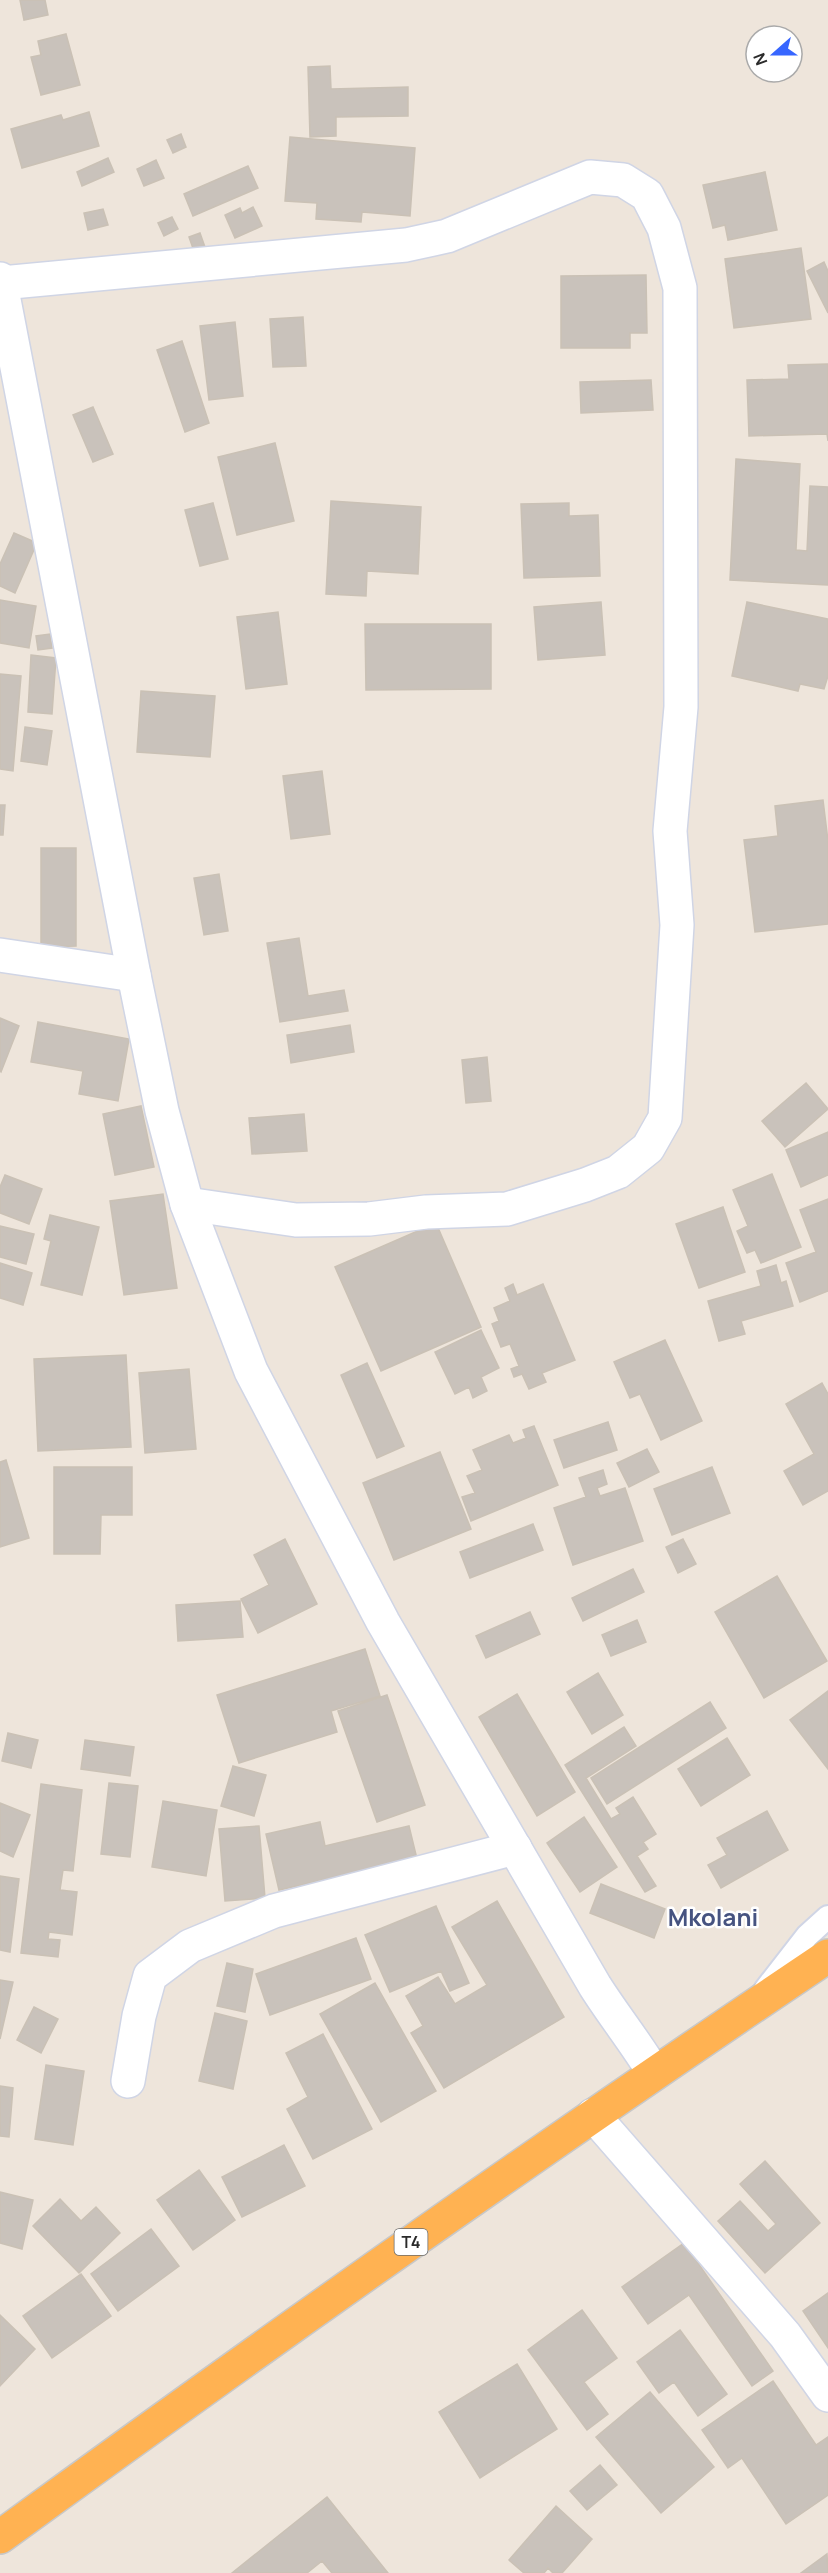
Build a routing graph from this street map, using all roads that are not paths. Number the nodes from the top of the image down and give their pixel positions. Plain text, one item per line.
1 (0, 281) edge
2 (0, 955) edge
3 (134, 975) junction
4 (187, 1204) junction
5 (514, 1848) junction
6 (828, 1917) edge
7 (828, 1956) edge
8 (752, 2008) junction
9 (654, 2073) junction
10 (128, 2081) dead end
11 (593, 2115) junction
12 (828, 2395) edge
13 (0, 2537) edge

1 - 3 street
1 - 4 street
2 - 3 street
3 - 4 street
4 - 5 street
5 - 9 street
5 - 10 street
6 - 8 lane
7 - 8 highway, T4
8 - 9 highway, T4
9 - 11 highway, T4
11 - 12 street
11 - 13 highway, T4

